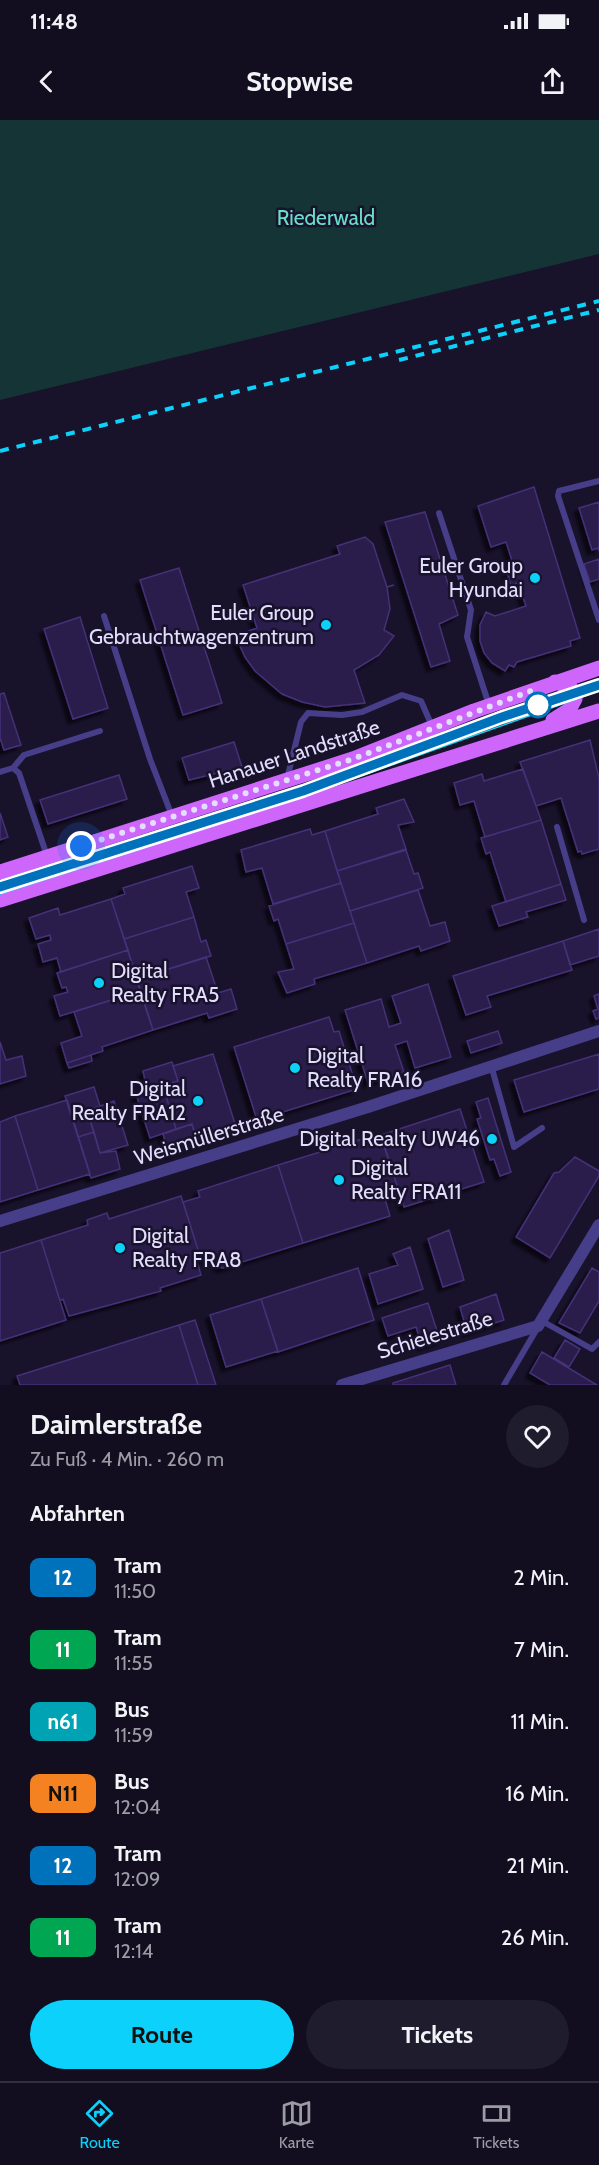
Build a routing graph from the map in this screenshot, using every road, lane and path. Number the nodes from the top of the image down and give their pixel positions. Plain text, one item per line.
1 (599, 481) edge
2 (439, 513) dead end
3 (104, 616) dead end
4 (599, 620) edge
5 (599, 669) edge
6 (555, 682) junction
7 (489, 706) junction
8 (599, 711) edge
9 (432, 728) junction
10 (537, 730) junction
11 (100, 731) dead end
12 (13, 768) junction
13 (0, 772) edge
14 (287, 780) junction
15 (173, 816) junction
16 (557, 827) dead end
17 (47, 857) junction
18 (0, 872) edge
19 (0, 900) edge
20 (584, 920) dead end
21 (599, 1031) edge
22 (491, 1065) junction
23 (542, 1128) dead end
24 (0, 1221) edge
25 (599, 1225) edge
26 (541, 1323) junction
27 (599, 1342) edge
28 (342, 1385) edge
29 (504, 1385) edge

1 - 4 lane
2 - 7 lane
3 - 15 lane
5 - 6 main road, Hanauer Landstraße
6 - 7 main road, Hanauer Landstraße
6 - 10 main road
7 - 9 main road, Hanauer Landstraße
8 - 10 main road
9 - 14 main road, Hanauer Landstraße
9 - 14 lane
10 - 19 main road
11 - 12 lane
12 - 13 lane
12 - 17 lane
14 - 15 main road, Hanauer Landstraße
15 - 17 main road, Hanauer Landstraße
16 - 20 lane
17 - 18 main road, Hanauer Landstraße
21 - 22 street, Weismüllerstraße
22 - 23 lane
22 - 24 street, Weismüllerstraße
25 - 26 street
26 - 27 lane
26 - 28 street, Schielestraße
26 - 29 lane

